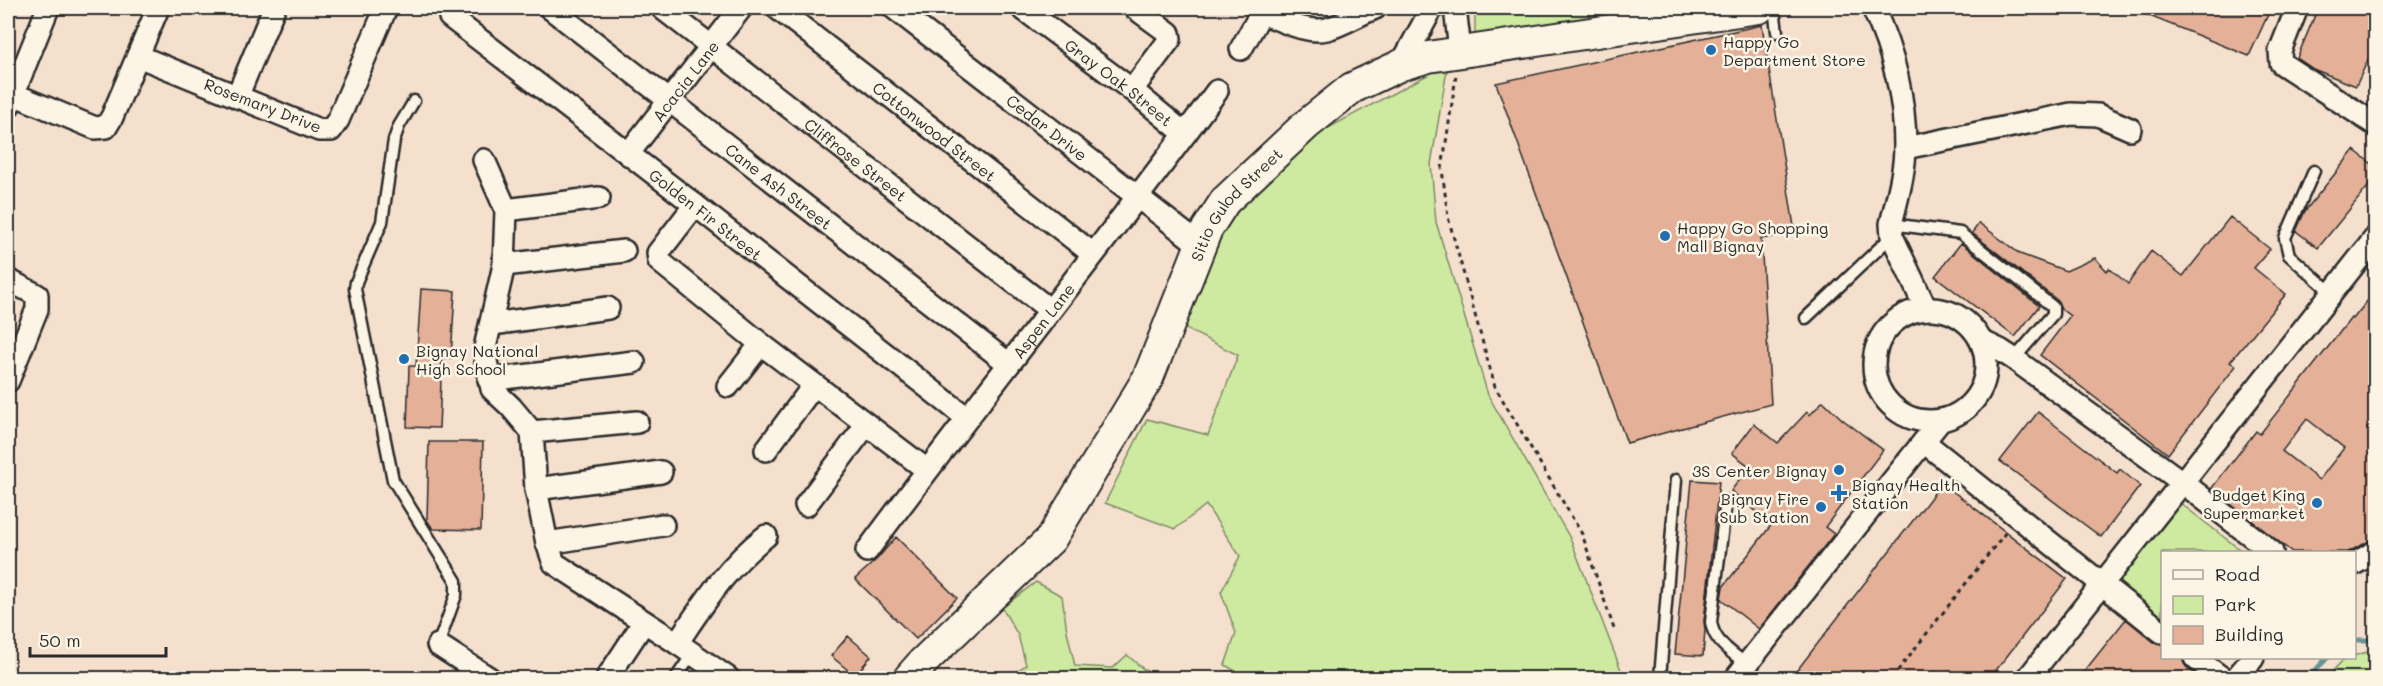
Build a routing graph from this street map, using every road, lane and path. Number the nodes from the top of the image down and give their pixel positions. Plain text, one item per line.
1 (48, 8) edge
2 (158, 8) edge
3 (274, 8) edge
4 (386, 8) edge
5 (450, 8) edge
6 (550, 8) edge
7 (662, 8) edge
8 (741, 8) edge
9 (777, 8) edge
10 (894, 8) edge
11 (1022, 8) edge
12 (1135, 8) edge
13 (1375, 8) edge
14 (1432, 8) edge
15 (1455, 8) edge
16 (1759, 8) edge
17 (1774, 8) edge
18 (1873, 8) edge
19 (2297, 8) edge
20 (1263, 10) edge
21 (1687, 13) edge
22 (1777, 32) dead end
23 (711, 45) junction
24 (1240, 49) dead end
25 (1460, 50) junction
26 (138, 56) junction
27 (1401, 65) junction
28 (1132, 90) junction
29 (1217, 91) dead end
30 (237, 97) junction
31 (669, 99) junction
32 (10, 101) edge
33 (414, 101) dead end
34 (2376, 125) edge
35 (2130, 129) dead end
36 (1185, 134) junction
37 (1905, 148) junction
38 (628, 154) junction
39 (484, 160) dead end
40 (2314, 171) dead end
41 (598, 198) dead end
42 (1138, 198) junction
43 (695, 205) junction
44 (506, 210) junction
45 (1892, 230) junction
46 (2376, 237) edge
47 (1201, 246) junction
48 (624, 250) dead end
49 (1093, 254) junction
50 (504, 265) junction
51 (8, 280) edge
52 (2332, 293) junction
53 (608, 308) dead end
54 (1926, 309) junction
55 (1050, 310) junction
56 (1806, 318) dead end
57 (492, 324) junction
58 (1983, 342) junction
59 (761, 344) junction
60 (2014, 359) junction
61 (634, 362) dead end
62 (1009, 364) junction
63 (489, 380) junction
64 (8, 381) edge
65 (814, 384) junction
66 (728, 386) dead end
67 (967, 418) junction
68 (1940, 421) junction
69 (637, 422) dead end
70 (866, 425) junction
71 (532, 432) junction
72 (1924, 442) junction
73 (766, 450) dead end
74 (927, 470) junction
75 (662, 472) dead end
76 (1676, 480) dead end
77 (2182, 482) junction
78 (536, 489) junction
79 (1726, 501) dead end
80 (807, 505) dead end
81 (2018, 517) junction
82 (663, 525) dead end
83 (766, 536) dead end
84 (547, 543) junction
85 (867, 551) dead end
86 (2271, 551) edge
87 (2376, 551) edge
88 (2356, 563) edge
89 (2101, 584) junction
90 (644, 622) junction
91 (1614, 629) dead end
92 (2161, 630) edge
93 (438, 645) joint
94 (685, 648) junction
95 (2198, 659) edge
96 (2251, 659) edge
97 (920, 670) edge
98 (1742, 672) edge
99 (489, 678) edge
100 (607, 678) edge
101 (676, 678) edge
102 (728, 678) edge
103 (1660, 678) edge
104 (1892, 678) edge
105 (2028, 678) edge
106 (2222, 678) edge
107 (2236, 678) edge

1 - 32 street
2 - 26 street
3 - 30 street
4 - 30 street, Rosemary Drive
5 - 38 street, Golden Fir Street
6 - 31 street, Cane Ash Street
7 - 23 street, Cliffrose Street
8 - 23 street, Acacia Lane
9 - 49 street, Cottonwood Street
10 - 42 street, Cedar Drive
11 - 28 street, Gray Oak Street
12 - 28 street
13 - 20 street
14 - 27 street
15 - 25 street
16 - 21 main road, Sitio Gulod Street
17 - 22 lane
18 - 37 street
19 - 34 street
20 - 24 street
21 - 25 main road, Sitio Gulod Street
23 - 31 street, Acacia Lane
23 - 55 street, Cliffrose Street
25 - 27 main road, Sitio Gulod Street
25 - 91 path
26 - 30 street, Rosemary Drive
26 - 32 street
27 - 47 main road, Sitio Gulod Street
28 - 36 street, Gray Oak Street
29 - 36 street, Aspen Lane
31 - 38 street, Acacia Lane
31 - 62 street, Cane Ash Street
33 - 93 lane
35 - 37 street
36 - 42 street, Aspen Lane
37 - 45 street
38 - 43 street, Golden Fir Street
39 - 44 street
40 - 52 lane
41 - 44 street
42 - 47 street, Cedar Drive
42 - 49 street, Aspen Lane
43 - 59 street
43 - 67 street, Golden Fir Street
44 - 50 street
45 - 54 street
45 - 56 lane
45 - 60 lane
46 - 52 street
47 - 97 main road, Sitio Gulod Street
48 - 50 street
49 - 55 street, Aspen Lane
50 - 57 street
51 - 64 street
52 - 77 street
53 - 57 street
54 - 58 street
54 - 68 street
55 - 62 street, Aspen Lane
57 - 63 street
58 - 60 street
58 - 68 street
59 - 65 street
59 - 66 street
60 - 77 street
61 - 63 street
62 - 67 street, Aspen Lane
63 - 71 street
65 - 70 street
65 - 73 street
67 - 74 street, Aspen Lane
68 - 72 street
69 - 71 street
70 - 74 street
70 - 80 street
71 - 78 street
72 - 81 street
72 - 98 street
74 - 85 street, Aspen Lane
75 - 78 street
76 - 103 lane
77 - 86 street
77 - 89 street
78 - 84 street
79 - 98 lane
81 - 89 street
81 - 104 path
82 - 84 street
83 - 94 street
84 - 90 street
87 - 88 street
89 - 92 street
89 - 105 street
90 - 94 street
90 - 100 street
93 - 99 street
94 - 101 lane
94 - 102 street
95 - 106 street
96 - 107 street

